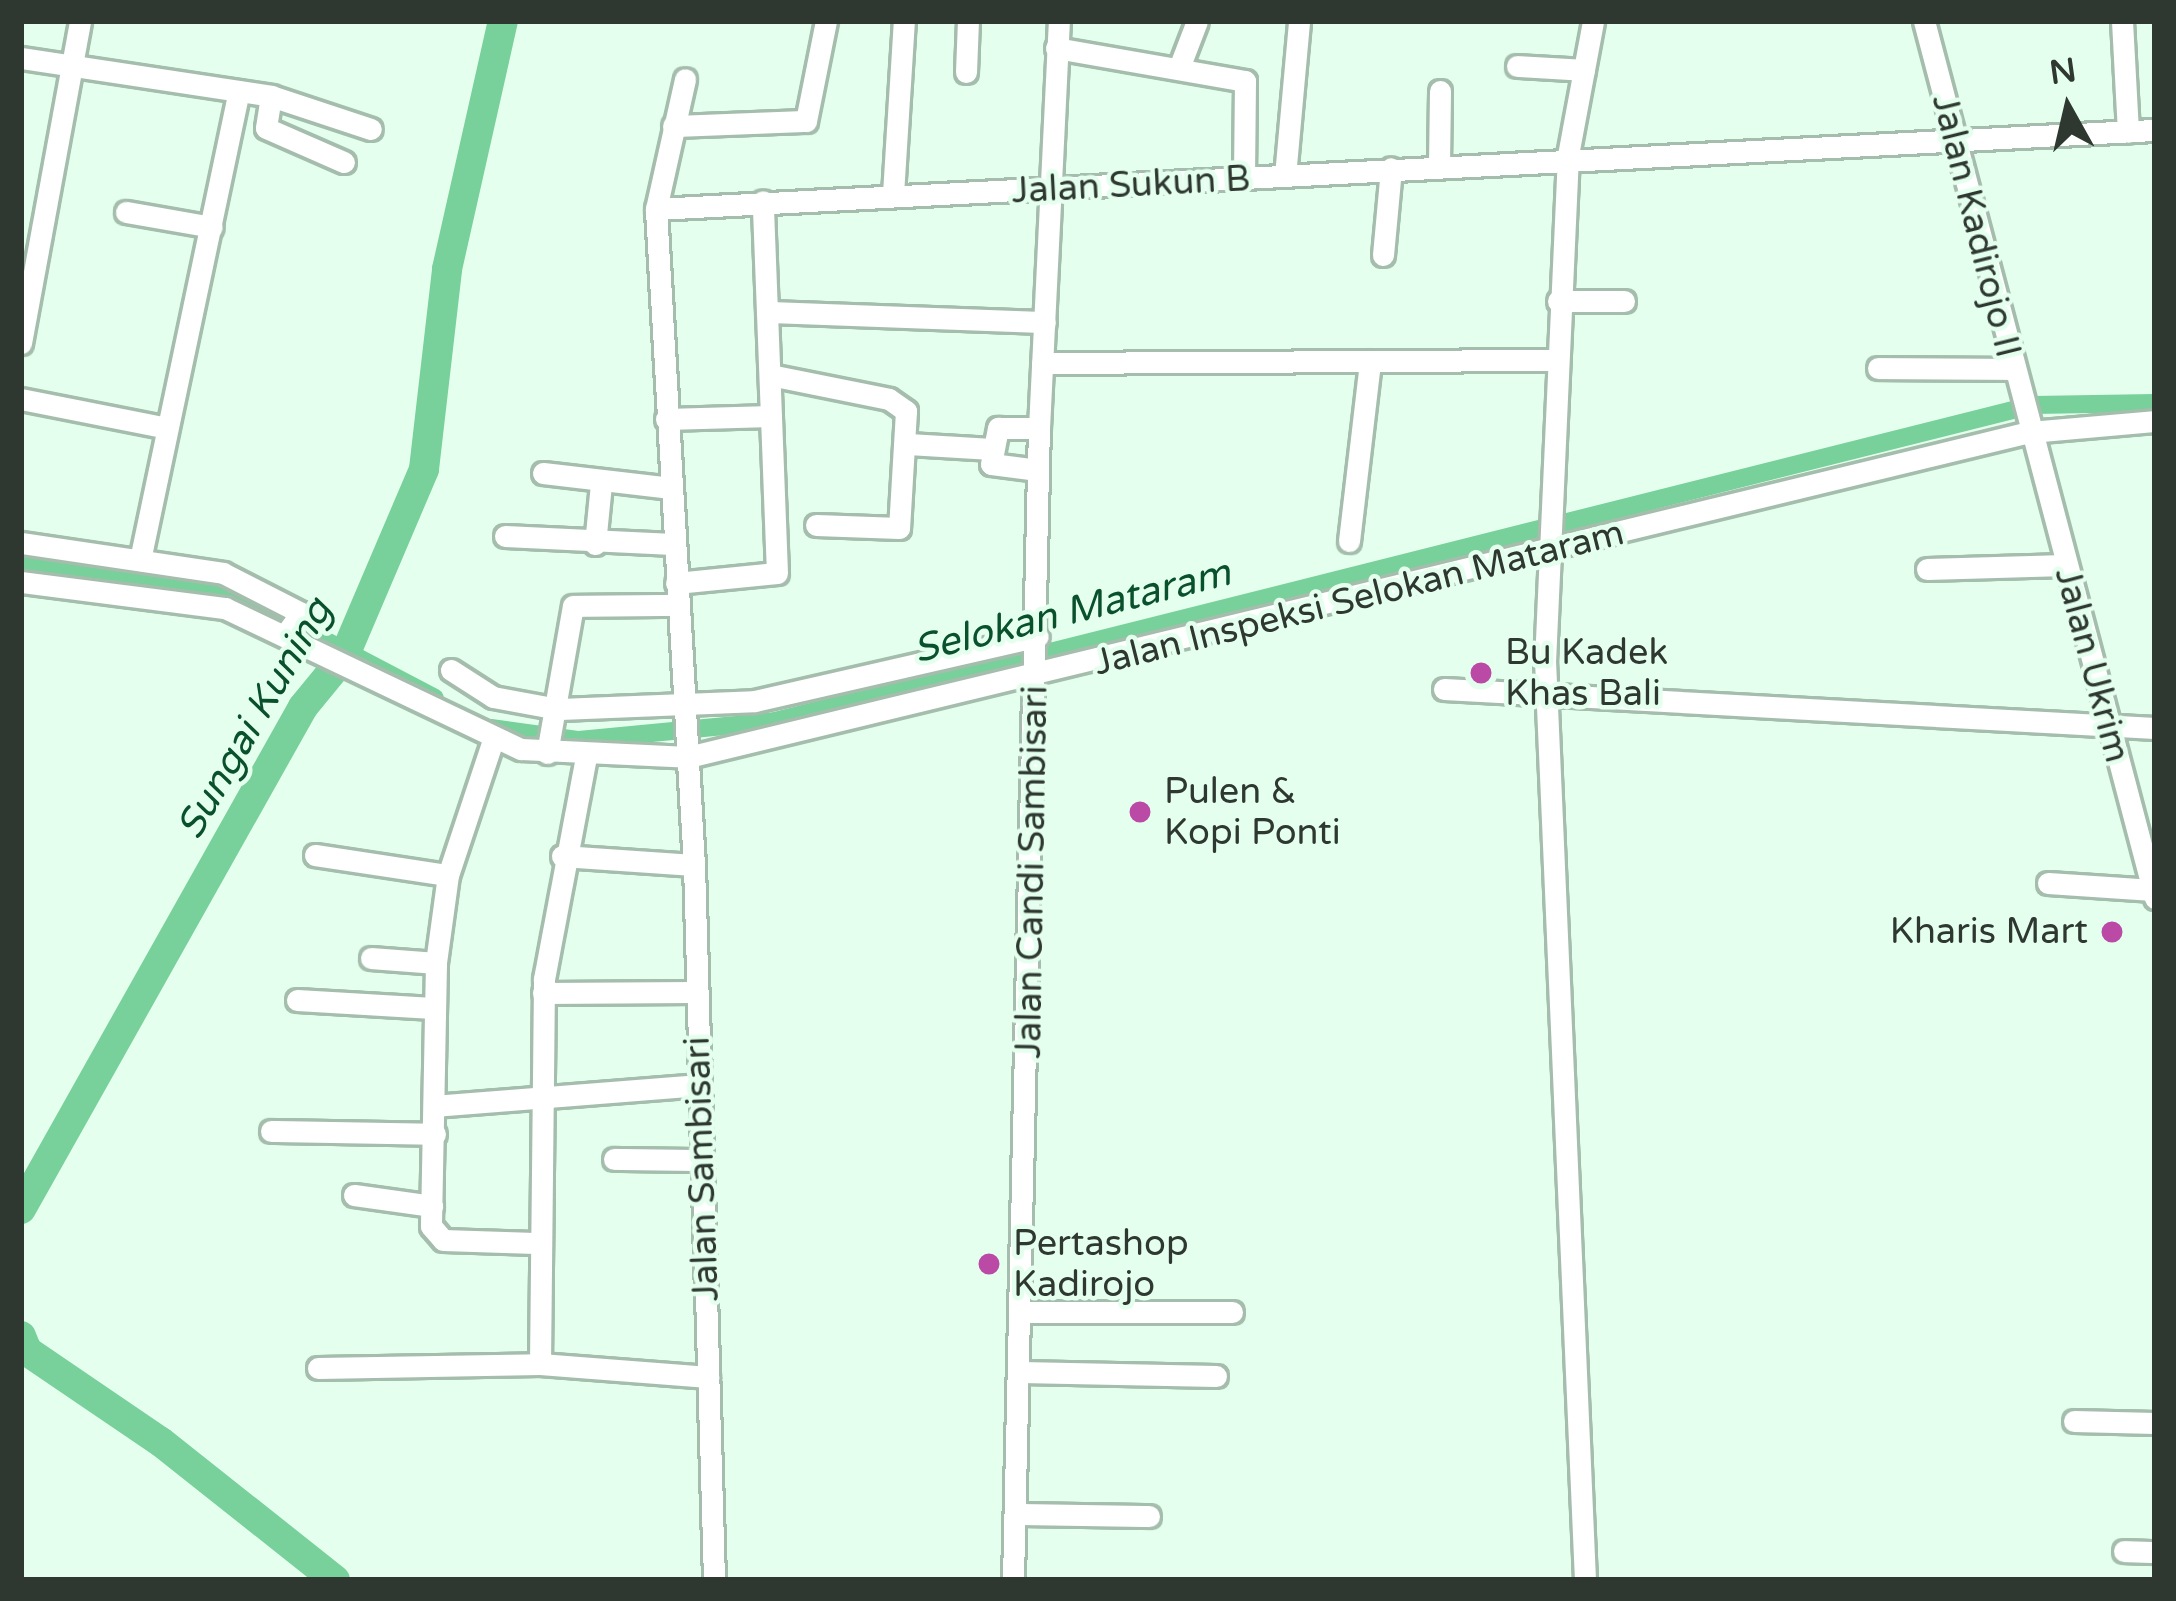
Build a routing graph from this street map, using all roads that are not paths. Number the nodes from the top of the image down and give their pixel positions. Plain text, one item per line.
1 (80, 21) edge
2 (826, 21) edge
3 (904, 21) edge
4 (968, 21) edge
5 (1059, 21) edge
6 (1197, 21) edge
7 (1299, 21) edge
8 (1593, 21) edge
9 (1924, 21) edge
10 (2122, 21) edge
11 (1055, 48) junction
12 (21, 58) edge
13 (73, 65) junction
14 (1516, 66) dead end
15 (1179, 68) junction
16 (1584, 70) junction
17 (966, 72) dead end
18 (685, 80) dead end
19 (239, 91) junction
20 (1440, 91) dead end
21 (271, 96) junction
22 (673, 126) junction
23 (371, 129) dead end
24 (2155, 130) edge
25 (2128, 132) junction
26 (1955, 138) junction
27 (1568, 155) junction
28 (344, 162) dead end
29 (1439, 164) junction
30 (1390, 168) junction
31 (1286, 176) junction
32 (1244, 178) junction
33 (1049, 193) junction
34 (892, 194) junction
35 (763, 201) junction
36 (656, 209) junction
37 (126, 212) dead end
38 (212, 227) junction
39 (1383, 255) dead end
40 (1558, 301) junction
41 (1624, 302) dead end
42 (766, 312) junction
43 (1045, 322) junction
44 (22, 331) edge
45 (1553, 360) junction
46 (1370, 362) junction
47 (1042, 363) junction
48 (1878, 368) dead end
49 (2011, 369) junction
50 (770, 375) junction
51 (21, 399) edge
52 (772, 416) junction
53 (667, 419) junction
54 (2155, 421) edge
55 (2027, 425) junction
56 (162, 427) junction
57 (1039, 428) junction
58 (908, 444) junction
59 (992, 449) junction
60 (1038, 470) junction
61 (543, 473) dead end
62 (602, 484) junction
63 (670, 488) junction
64 (817, 525) dead end
65 (505, 536) dead end
66 (1349, 541) dead end
67 (21, 544) edge
68 (596, 544) junction
69 (674, 544) junction
70 (1550, 544) junction
71 (140, 560) junction
72 (2065, 566) junction
73 (1927, 569) dead end
74 (21, 582) edge
75 (676, 594) junction
76 (293, 631) junction
77 (1038, 639) junction
78 (452, 670) dead end
79 (1036, 675) junction
80 (1444, 689) dead end
81 (1545, 691) junction
82 (682, 711) junction
83 (2106, 720) junction
84 (2155, 728) edge
85 (552, 734) junction
86 (493, 740) junction
87 (687, 751) junction
88 (586, 758) junction
89 (315, 855) dead end
90 (562, 856) junction
91 (694, 865) junction
92 (448, 875) junction
93 (2048, 883) dead end
94 (2154, 894) edge
95 (371, 958) dead end
96 (436, 963) junction
97 (695, 992) junction
98 (544, 993) junction
99 (297, 1000) dead end
100 (433, 1008) junction
101 (699, 1085) junction
102 (539, 1094) junction
103 (434, 1106) junction
104 (272, 1131) dead end
105 (434, 1134) junction
106 (614, 1159) dead end
107 (702, 1160) junction
108 (354, 1195) dead end
109 (432, 1206) junction
110 (535, 1243) junction
111 (1024, 1312) junction
112 (1232, 1312) dead end
113 (540, 1364) junction
114 (318, 1368) dead end
115 (1020, 1372) junction
116 (1216, 1376) dead end
117 (709, 1377) junction
118 (2074, 1421) dead end
119 (2155, 1423) edge
120 (1015, 1514) junction
121 (1149, 1516) dead end
122 (2123, 1551) dead end
123 (2155, 1552) edge
124 (714, 1580) edge
125 (1013, 1580) edge
126 (1585, 1580) edge

1 - 13 street
2 - 22 street
3 - 34 street
4 - 17 street
5 - 11 street, Jalan Candi Sambisari
6 - 15 street
7 - 31 street
8 - 16 street
9 - 26 street, Jalan Kadirojo II
10 - 25 street
11 - 15 street
11 - 33 street, Jalan Candi Sambisari
12 - 13 street
13 - 19 street
13 - 44 street
14 - 16 street
15 - 32 street
16 - 27 street
18 - 22 street
19 - 21 street
19 - 38 street
20 - 29 street
21 - 23 street
21 - 28 street
22 - 36 street
24 - 25 street, Jalan Sukun B
25 - 26 street, Jalan Sukun B
26 - 27 street, Jalan Sukun B
26 - 49 street, Jalan Kadirojo II
27 - 29 street, Jalan Sukun B
27 - 40 street
29 - 30 street, Jalan Sukun B
30 - 31 street, Jalan Sukun B
30 - 39 street
31 - 32 street, Jalan Sukun B
32 - 33 street, Jalan Sukun B
33 - 34 street, Jalan Sukun B
33 - 43 street, Jalan Candi Sambisari
34 - 35 street, Jalan Sukun B
35 - 36 street, Jalan Sukun B
35 - 42 street
36 - 53 street
37 - 38 street
38 - 56 street
40 - 41 street
40 - 45 street
42 - 43 street
42 - 50 street
43 - 47 street, Jalan Candi Sambisari
45 - 46 street
45 - 70 street
46 - 47 street
46 - 66 street
47 - 57 street, Jalan Candi Sambisari
48 - 49 street
49 - 55 street, Jalan Kadirojo II
50 - 52 street
50 - 58 street
51 - 56 street
52 - 53 street
52 - 75 street
53 - 63 street
54 - 55 street, Jalan Inspeksi Selokan Mataram
55 - 70 street, Jalan Inspeksi Selokan Mataram
55 - 72 street, Jalan Ukrim
56 - 71 street
57 - 59 street
57 - 60 street, Jalan Candi Sambisari
58 - 59 street
58 - 64 street
59 - 60 street
60 - 77 street, Jalan Candi Sambisari
61 - 62 street
62 - 63 street
62 - 68 street
63 - 69 street
65 - 68 street
67 - 71 street
68 - 69 street
69 - 75 street
70 - 79 street, Jalan Inspeksi Selokan Mataram
70 - 81 street
71 - 76 street
72 - 73 street
72 - 83 street, Jalan Ukrim
74 - 76 street, Jalan Inspeksi Selokan Mataram
75 - 82 street
75 - 85 street
76 - 86 street, Jalan Inspeksi Selokan Mataram
77 - 79 street, Jalan Candi Sambisari
77 - 82 street
78 - 85 street
79 - 87 street, Jalan Inspeksi Selokan Mataram
79 - 111 street, Jalan Candi Sambisari
80 - 81 street
81 - 83 street
81 - 126 street
82 - 85 street
82 - 87 street
83 - 84 street
83 - 94 street, Jalan Ukrim
85 - 86 street, Jalan Inspeksi Selokan Mataram
85 - 88 street, Jalan Inspeksi Selokan Mataram
86 - 92 street
87 - 88 street, Jalan Inspeksi Selokan Mataram
87 - 91 street, Jalan Sambisari
88 - 90 street
89 - 92 street
90 - 91 street
90 - 98 street
91 - 97 street, Jalan Sambisari
92 - 96 street
93 - 94 street
95 - 96 street
96 - 100 street
97 - 98 street
97 - 101 street, Jalan Sambisari
98 - 102 street
99 - 100 street
100 - 103 street
101 - 102 street
101 - 107 street, Jalan Sambisari
102 - 103 street
102 - 110 street
103 - 105 street
104 - 105 street
105 - 109 street
106 - 107 street
107 - 117 street, Jalan Sambisari
108 - 109 street
109 - 110 street
110 - 113 street
111 - 112 street
111 - 115 street, Jalan Candi Sambisari
113 - 114 street
113 - 117 street
115 - 116 street
115 - 120 street, Jalan Candi Sambisari
117 - 124 street, Jalan Sambisari
118 - 119 street
120 - 121 street
120 - 125 street, Jalan Candi Sambisari
122 - 123 street

